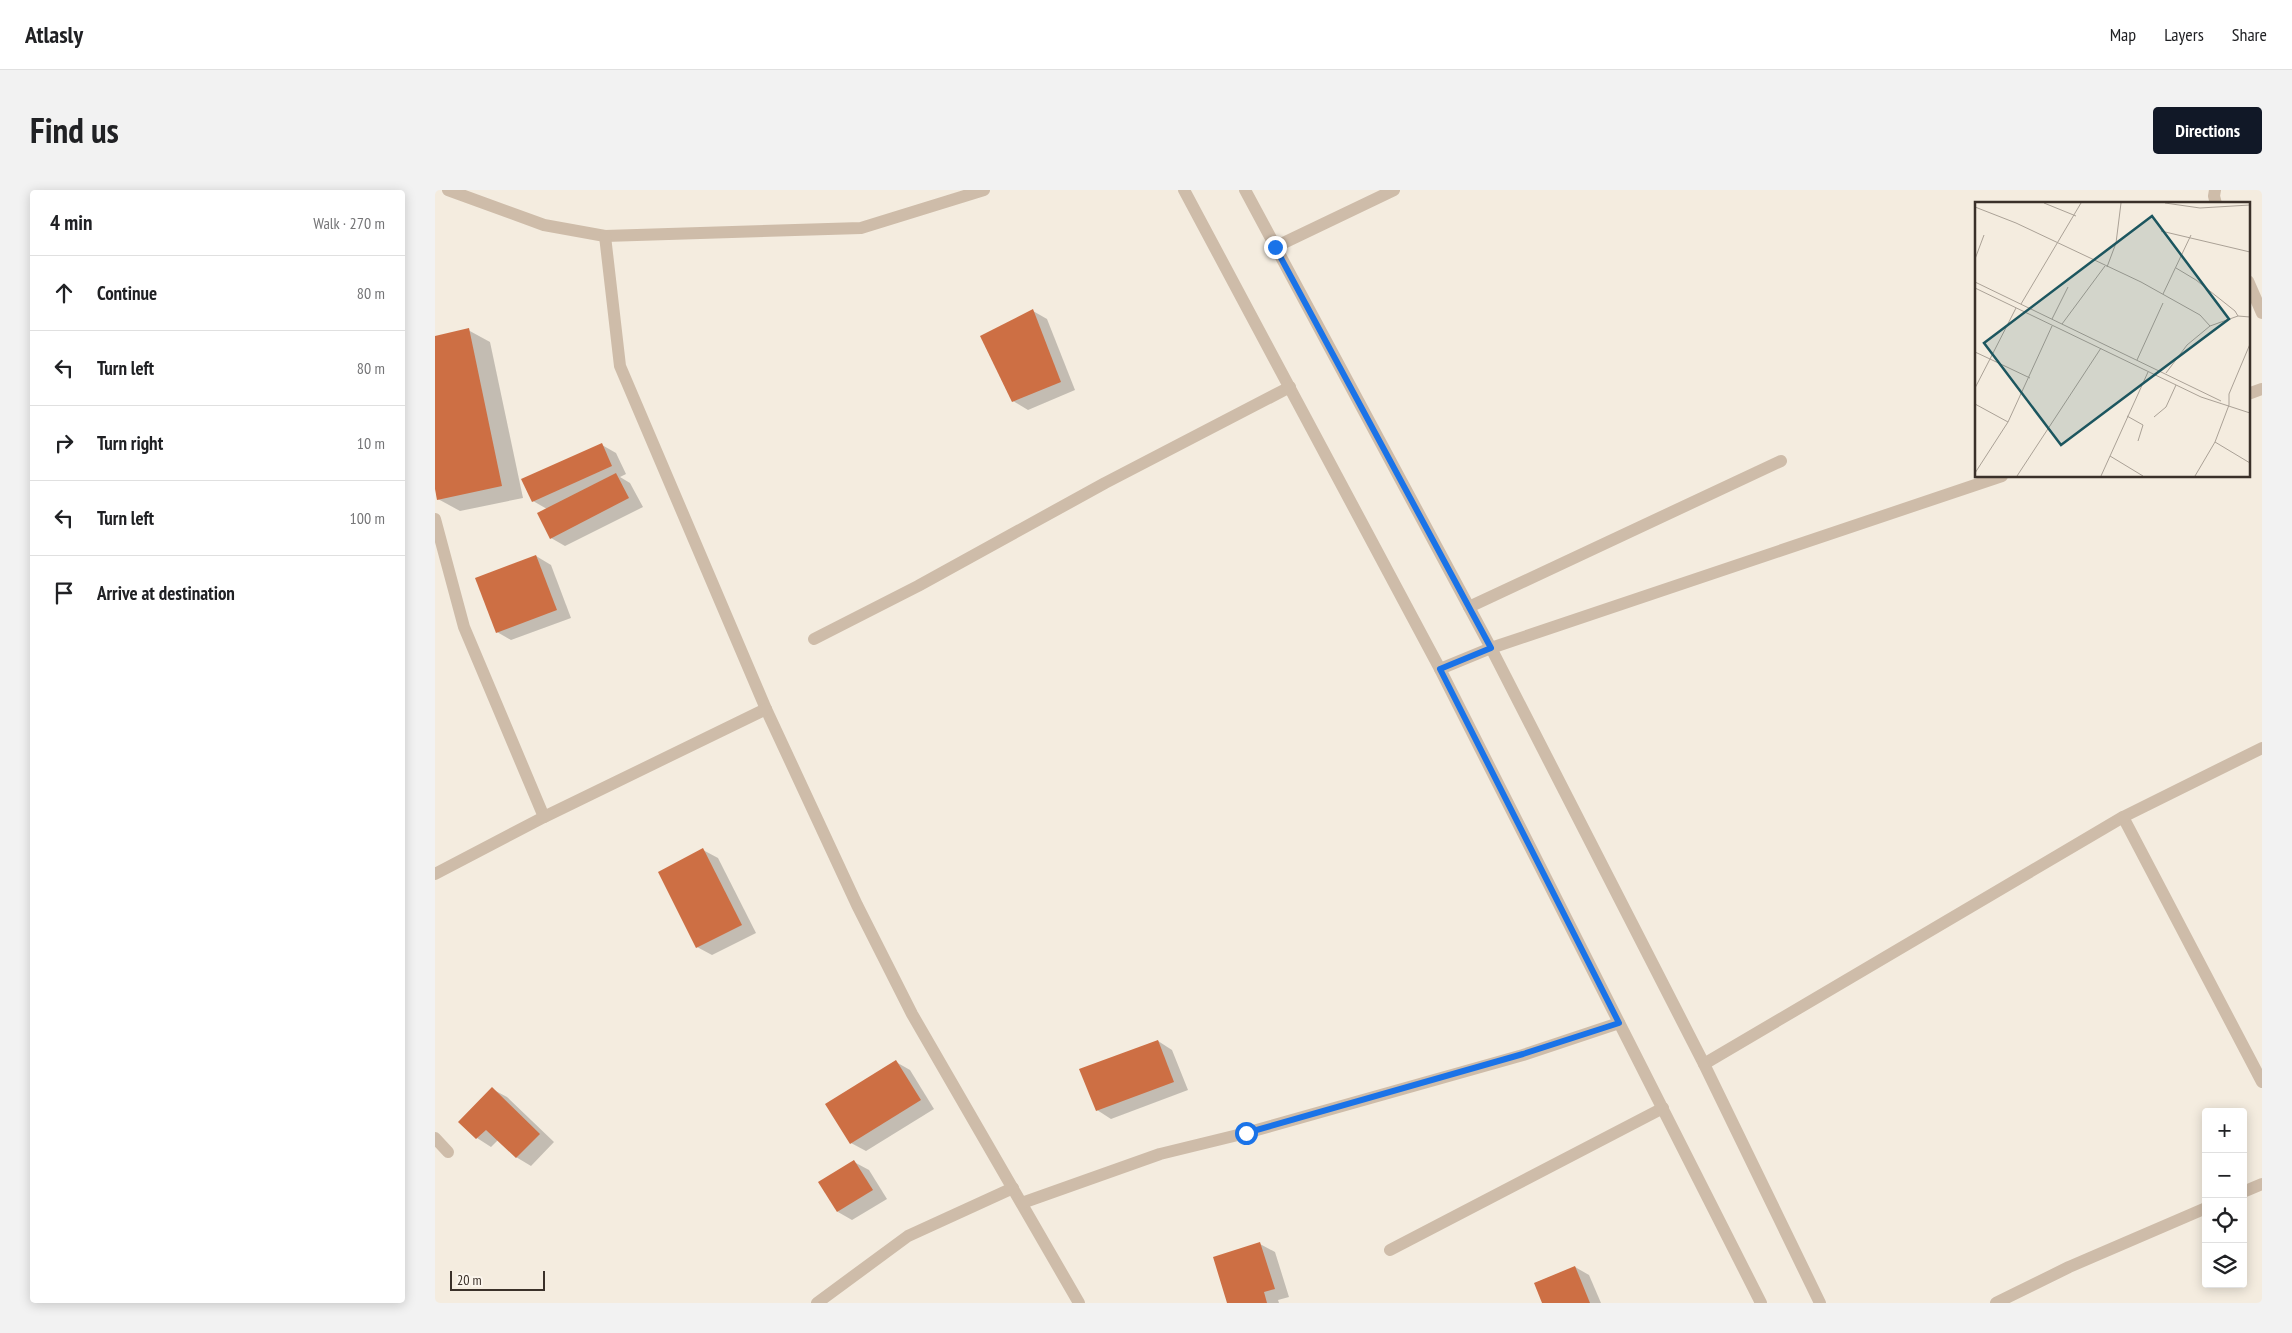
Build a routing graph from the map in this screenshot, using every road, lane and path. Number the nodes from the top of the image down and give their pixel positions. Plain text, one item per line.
1 (448, 190) edge
2 (984, 190) edge
3 (1184, 190) edge
4 (1245, 190) edge
5 (1394, 190) edge
6 (605, 236) junction
7 (1275, 247) junction
8 (2249, 283) edge
9 (2262, 312) edge
10 (1290, 386) junction
11 (2262, 389) edge
12 (2249, 394) edge
13 (1781, 460) dead end
14 (1996, 478) edge
15 (435, 519) edge
16 (1469, 607) junction
17 (813, 639) dead end
18 (1491, 648) junction
19 (1440, 669) junction
20 (766, 709) junction
21 (2262, 748) edge
22 (544, 817) junction
23 (2123, 817) junction
24 (435, 874) edge
25 (1619, 1023) junction
26 (1704, 1064) junction
27 (2262, 1082) edge
28 (1663, 1108) junction
29 (435, 1138) edge
30 (448, 1152) dead end
31 (2262, 1184) edge
32 (1013, 1188) junction
33 (2247, 1190) edge
34 (1022, 1203) junction
35 (2202, 1210) edge
36 (1390, 1250) dead end
37 (817, 1303) edge
38 (1079, 1303) edge
39 (1761, 1303) edge
40 (1820, 1303) edge
41 (1996, 1303) edge

1 - 6 street
2 - 6 street
3 - 10 street
4 - 7 street
5 - 7 street
6 - 20 street
7 - 16 street
8 - 9 street
10 - 17 street
10 - 19 street
11 - 12 street
13 - 16 street
14 - 18 street
15 - 22 street
16 - 18 street
18 - 19 street
18 - 26 street
19 - 25 street
20 - 22 street
20 - 32 street
21 - 23 street
22 - 24 street
23 - 26 street
23 - 27 street
25 - 28 street
25 - 34 street
26 - 40 street
28 - 36 street
28 - 39 street
29 - 30 street
31 - 33 street
32 - 34 street
32 - 37 street
34 - 38 street
35 - 41 street

